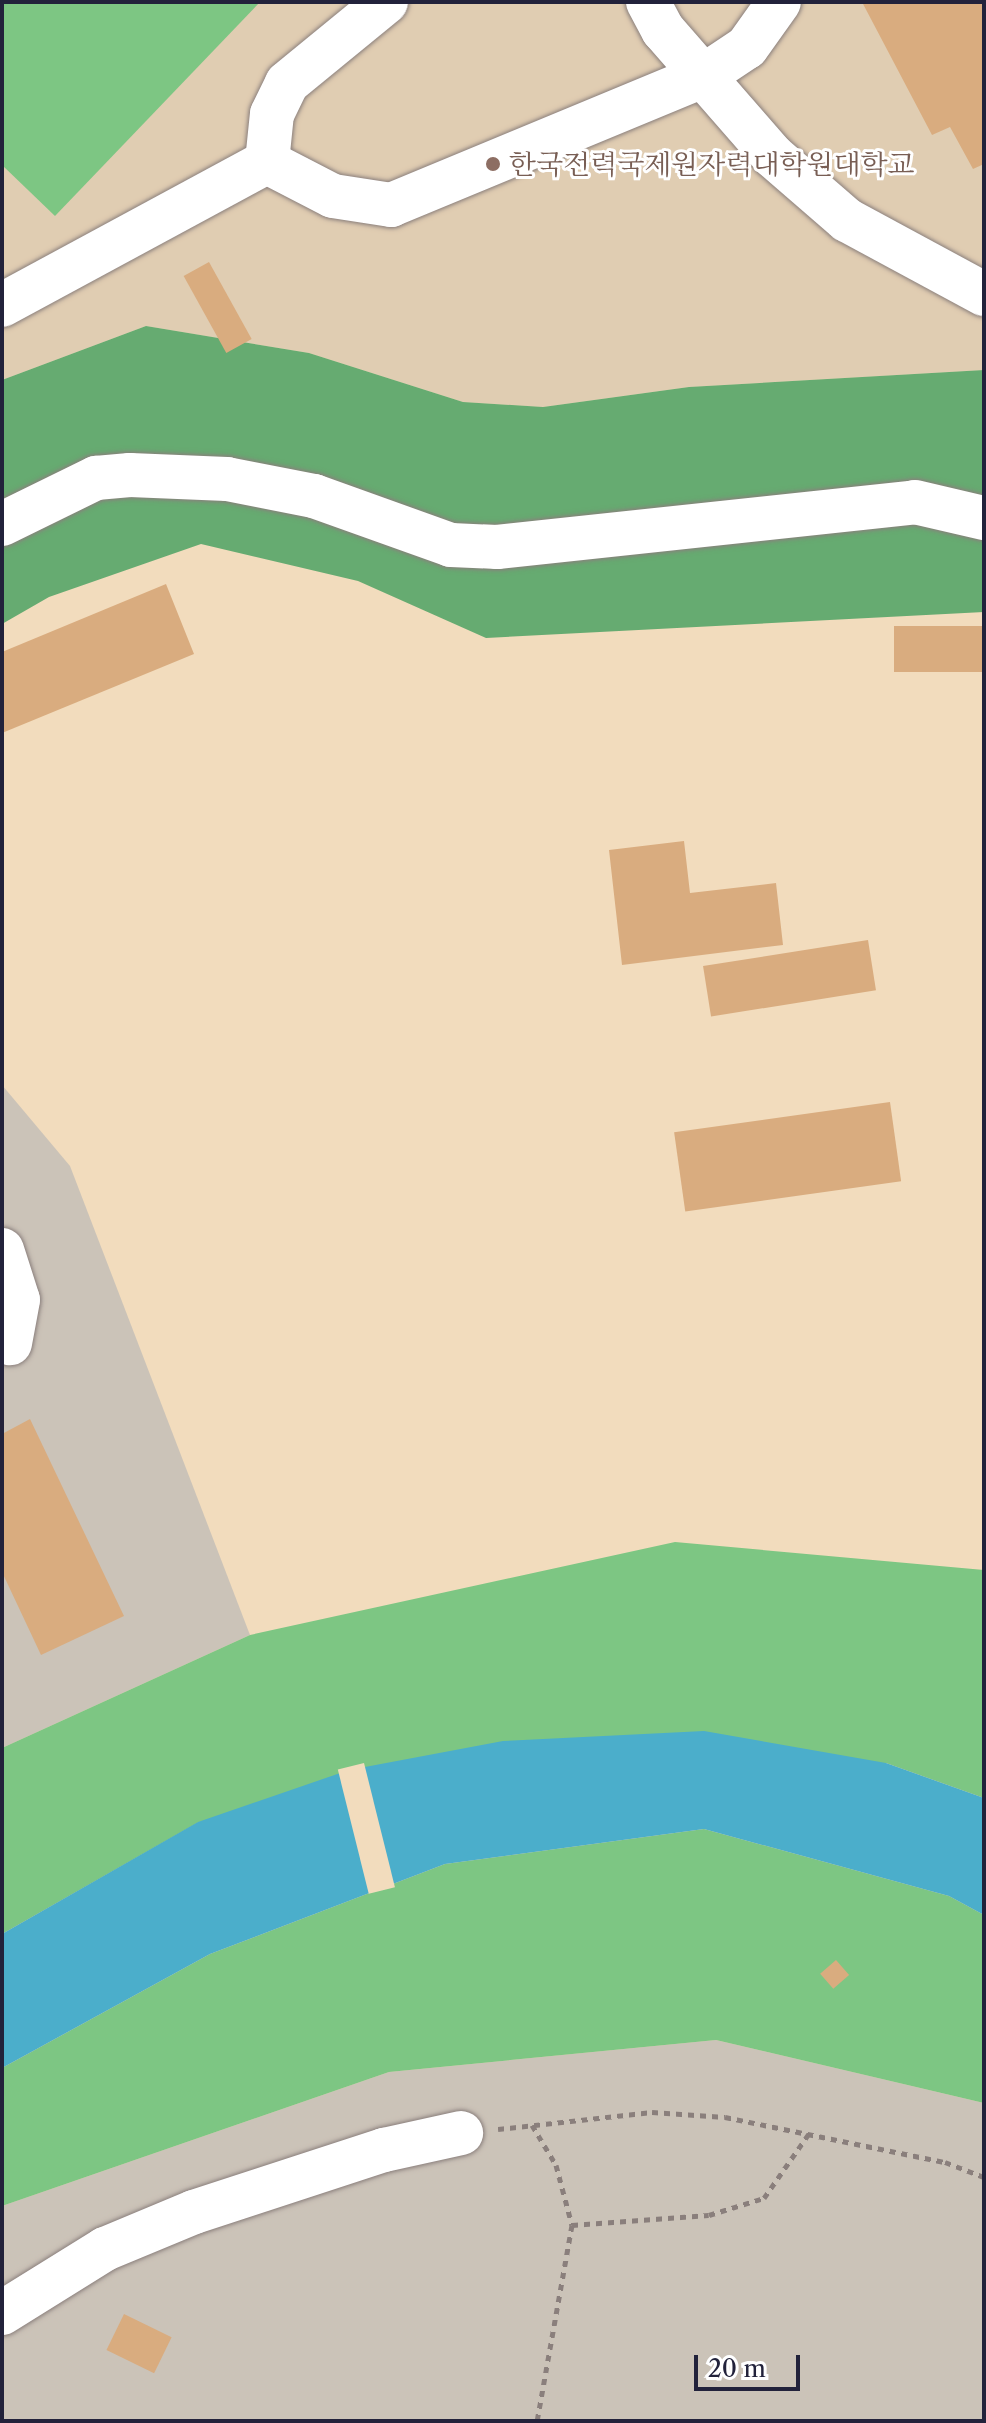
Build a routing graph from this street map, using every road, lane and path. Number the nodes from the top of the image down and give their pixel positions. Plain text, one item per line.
1 (386, 2) edge
2 (648, 2) edge
3 (779, 2) edge
4 (705, 75) junction
5 (267, 162) junction
6 (984, 294) edge
7 (2, 305) edge
8 (984, 518) edge
9 (2, 524) edge
10 (2, 1250) edge
11 (10, 1343) dead end
12 (532, 2125) junction
13 (810, 2132) junction
14 (461, 2133) joint
15 (984, 2177) edge
16 (572, 2225) junction
17 (2, 2313) edge
18 (537, 2421) edge

1 - 5 street
2 - 4 street
3 - 4 street
4 - 5 street
4 - 6 street
5 - 7 street
8 - 9 street
10 - 11 street
12 - 13 path
12 - 14 path
12 - 16 path
13 - 15 path
13 - 16 path
14 - 17 street
16 - 18 path

